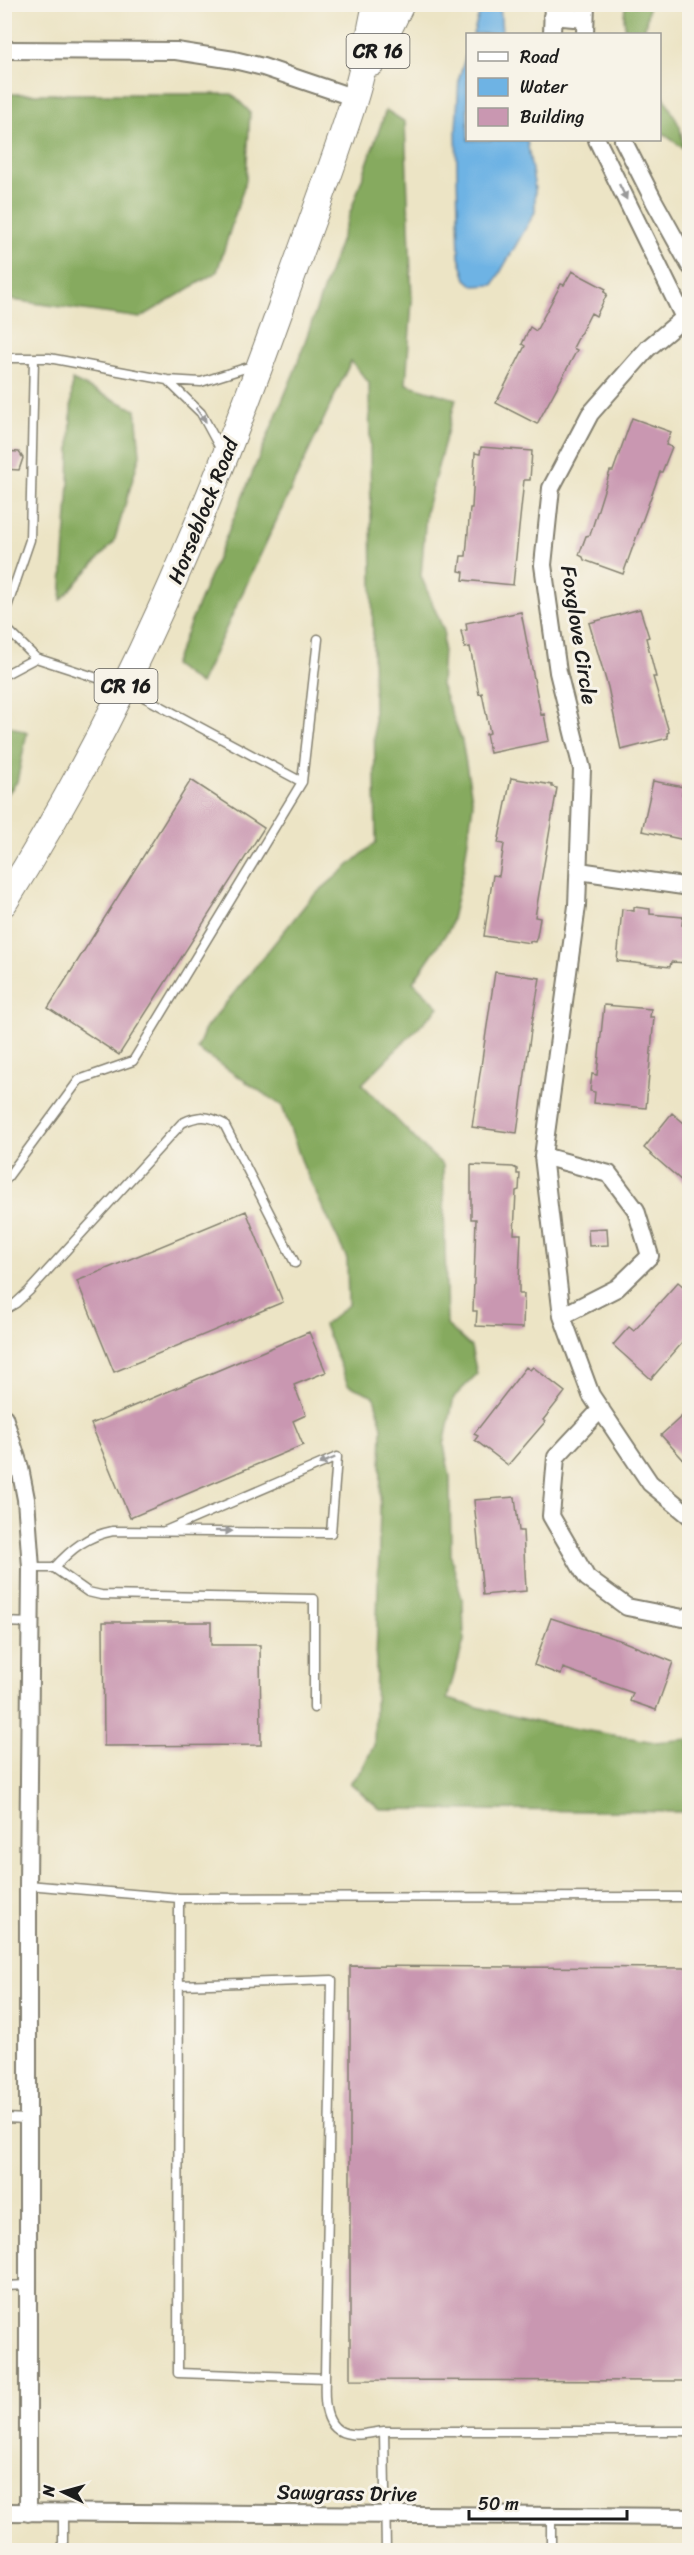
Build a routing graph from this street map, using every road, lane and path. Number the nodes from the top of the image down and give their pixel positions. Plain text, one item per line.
1 (376, 4) edge
2 (401, 4) edge
3 (553, 10) edge
4 (585, 19) edge
5 (552, 33) edge
6 (4, 50) edge
7 (354, 98) junction
8 (598, 141) edge
9 (624, 141) edge
10 (690, 266) edge
11 (687, 320) edge
12 (4, 358) edge
13 (34, 358) junction
14 (261, 364) junction
15 (167, 380) junction
16 (225, 457) junction
17 (4, 616) edge
18 (4, 626) edge
19 (318, 639) dead end
20 (36, 658) junction
21 (4, 675) edge
22 (125, 687) junction
23 (302, 782) junction
24 (579, 871) junction
25 (690, 886) edge
26 (4, 903) edge
27 (543, 1156) junction
28 (4, 1182) edge
29 (295, 1263) dead end
30 (4, 1310) edge
31 (562, 1316) junction
32 (601, 1409) junction
33 (4, 1417) edge
34 (690, 1516) edge
35 (165, 1531) junction
36 (31, 1568) junction
37 (54, 1568) junction
38 (690, 1615) edge
39 (4, 1622) edge
40 (31, 1623) junction
41 (314, 1708) dead end
42 (28, 1885) junction
43 (690, 1897) edge
44 (178, 1898) junction
45 (179, 1985) junction
46 (4, 2118) edge
47 (28, 2119) junction
48 (28, 2285) junction
49 (4, 2286) edge
50 (325, 2379) junction
51 (384, 2431) junction
52 (690, 2431) edge
53 (4, 2512) edge
54 (28, 2512) junction
55 (63, 2512) junction
56 (386, 2516) junction
57 (551, 2516) junction
58 (690, 2517) edge
59 (63, 2550) edge
60 (386, 2550) edge
61 (551, 2550) edge

1 - 7 main road, Horseblock Road / CR 16
2 - 7 main road, Horseblock Road / CR 16
3 - 4 street
3 - 5 street
6 - 7 street
7 - 14 main road, Horseblock Road / CR 16
8 -> 11 street
9 - 10 street
11 - 24 street, Foxglove Circle
12 - 13 lane
13 - 15 lane
13 - 17 lane
14 - 15 lane
14 - 16 main road, Horseblock Road / CR 16
15 -> 16 lane
16 - 22 main road, Horseblock Road / CR 16
18 - 20 lane
19 - 23 lane
20 - 21 lane
20 - 22 lane
22 - 23 lane
22 - 26 main road, Horseblock Road / CR 16
23 - 28 lane
24 - 25 street
24 - 27 street, Foxglove Circle
27 - 31 street, Foxglove Circle
27 - 31 street
29 - 30 lane
31 - 32 street, Foxglove Circle
32 - 34 street, Foxglove Circle
32 - 38 street
33 - 36 street
35 -> 35 lane
35 - 37 lane
36 - 37 lane
36 - 40 street
37 - 41 lane
39 - 40 lane
40 - 42 street
42 - 44 lane
42 - 47 street
43 - 44 lane
44 - 45 lane
45 - 50 lane
45 - 50 lane
46 - 47 lane
47 - 48 street
48 - 49 lane
48 - 54 street
50 - 51 lane
51 - 52 lane
51 - 56 lane
53 - 54 street, Sawgrass Drive
54 - 55 street, Sawgrass Drive
55 - 56 street, Sawgrass Drive
55 - 59 lane
56 - 57 street, Sawgrass Drive
56 - 60 lane
57 - 58 street, Sawgrass Drive
57 - 61 lane

